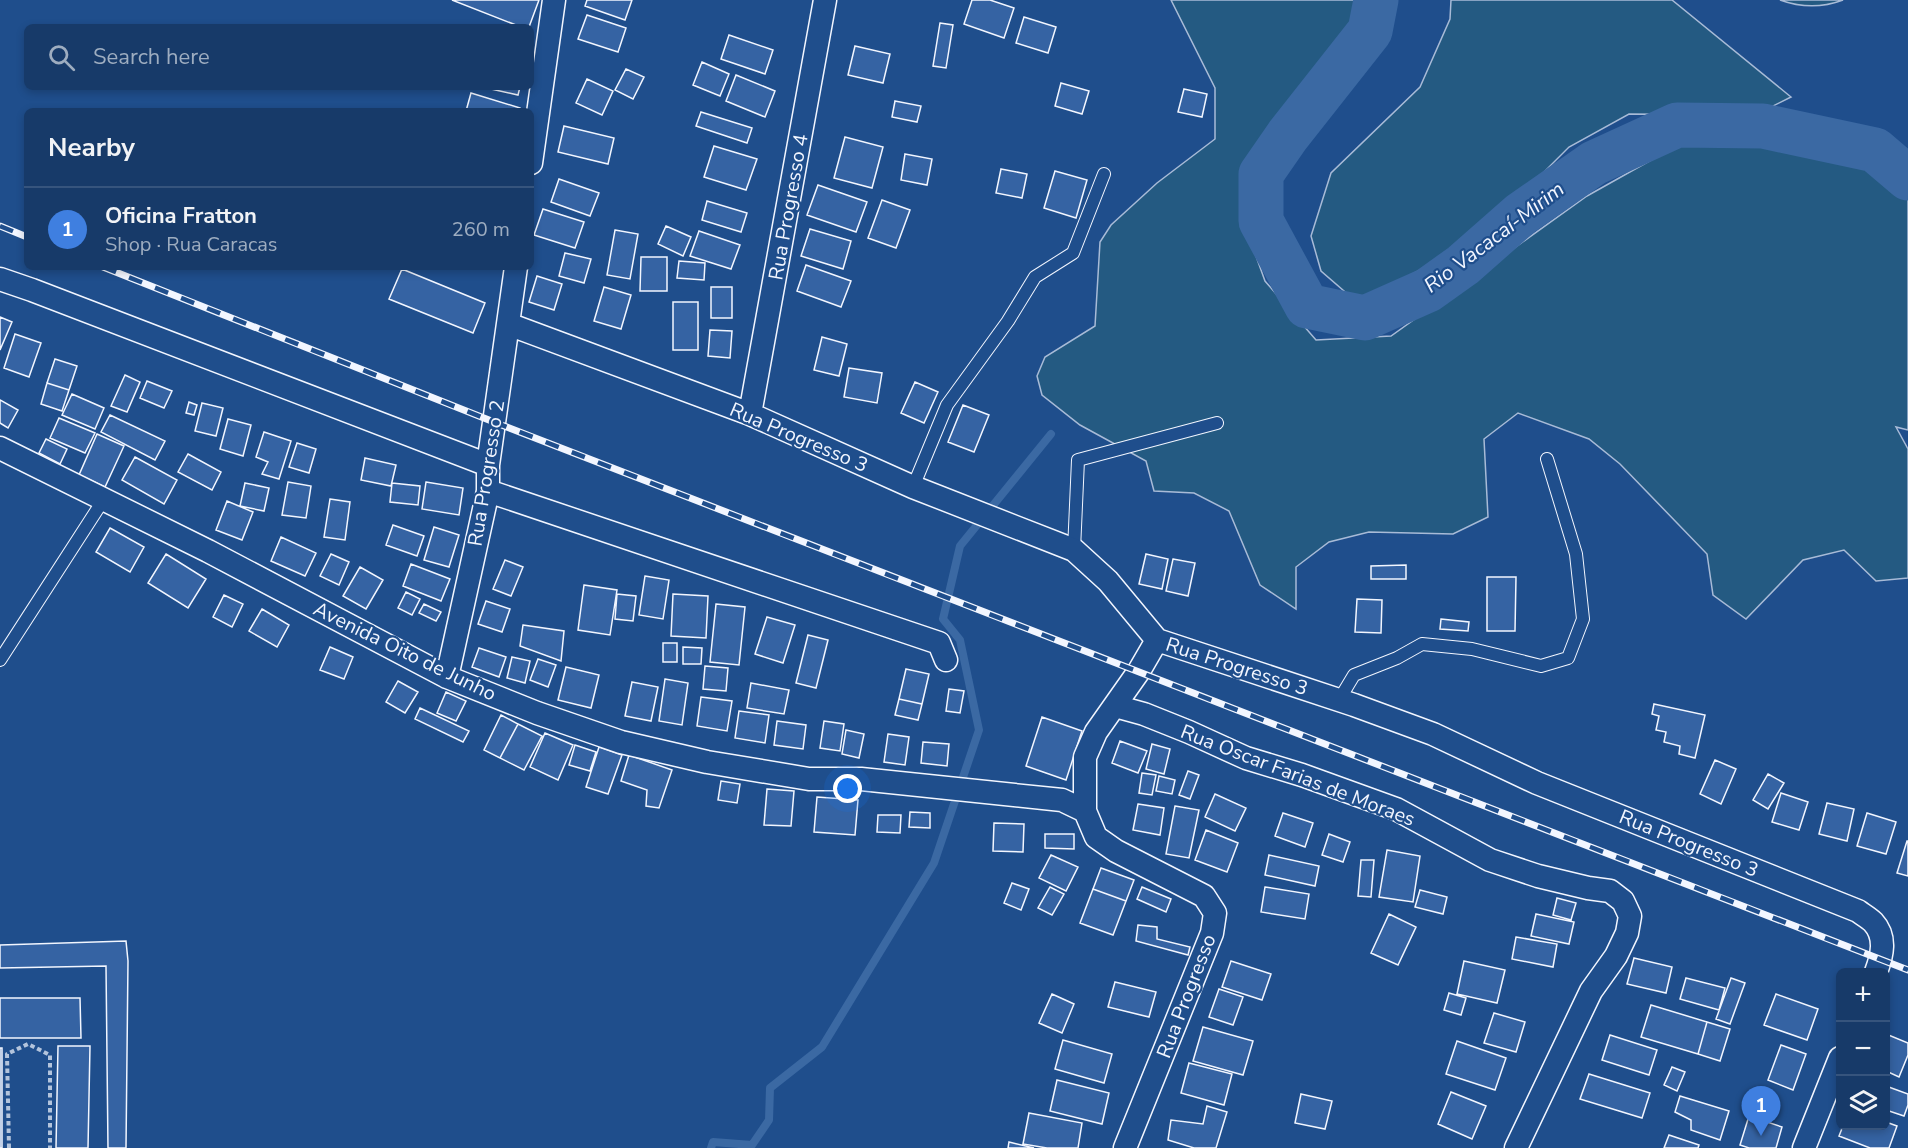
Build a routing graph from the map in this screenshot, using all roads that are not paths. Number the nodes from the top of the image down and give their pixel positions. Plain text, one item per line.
1 (554, 0) edge
2 (825, 0) edge
3 (534, 142) edge
4 (1104, 174) dead end
5 (516, 270) edge
6 (0, 279) edge
7 (508, 324) junction
8 (750, 414) junction
9 (1217, 423) dead end
10 (0, 447) edge
11 (1547, 459) dead end
12 (488, 465) junction
13 (913, 487) junction
14 (488, 491) junction
15 (104, 499) junction
16 (1074, 550) junction
17 (1157, 640) junction
18 (0, 660) edge
19 (946, 660) dead end
20 (447, 676) junction
21 (1339, 700) junction
22 (1115, 706) junction
23 (1085, 811) junction
24 (1878, 968) edge
25 (1836, 1068) edge
26 (1125, 1148) edge
27 (1516, 1148) edge
28 (1804, 1148) edge

1 - 3 street
2 - 8 street, Rua Progresso 4
4 - 13 lane
5 - 7 street, Rua Progresso 2
6 - 12 street
7 - 8 street, Rua Progresso 3
7 - 12 street, Rua Progresso 2
8 - 13 street, Rua Progresso 3
9 - 16 lane
10 - 15 street, Avenida Oito de Junho
11 - 21 lane
12 - 14 street, Rua Progresso 2
13 - 16 street, Rua Progresso 3
14 - 19 street
14 - 20 street, Rua Progresso 2
15 - 18 lane
15 - 20 street, Avenida Oito de Junho
16 - 17 street, Rua Progresso 3
17 - 21 street, Rua Progresso 3
17 - 22 street, Rua Progresso
20 - 23 street, Avenida Oito de Junho
21 - 24 street, Rua Progresso 3
22 - 23 street, Rua Progresso
22 - 27 street, Rua Oscar Farias de Moraes
23 - 26 street, Rua Progresso
25 - 28 street

